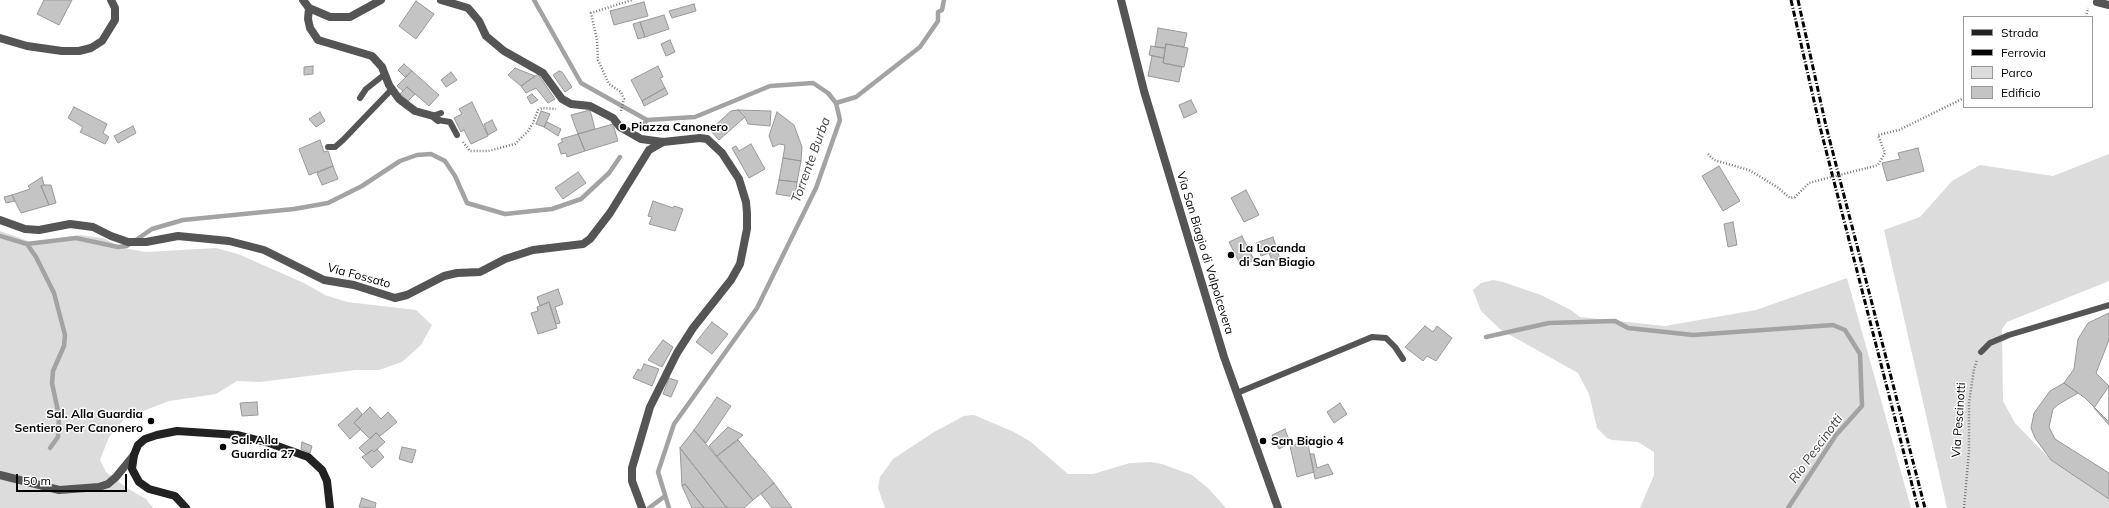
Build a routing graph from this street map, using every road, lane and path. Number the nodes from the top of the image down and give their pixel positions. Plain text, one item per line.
1 (111, 0) edge
2 (303, 0) edge
3 (381, 0) edge
4 (441, 0) edge
5 (632, 0) edge
6 (1121, 0) edge
7 (2097, 2) dead end
8 (2109, 5) edge
9 (309, 8) junction
10 (0, 38) edge
11 (385, 74) junction
12 (392, 89) junction
13 (360, 98) dead end
14 (624, 98) dead end
15 (1963, 98) edge
16 (571, 104) junction
17 (437, 116) joint
18 (457, 135) joint
19 (666, 142) junction
20 (328, 147) dead end
21 (1708, 154) dead end
22 (0, 220) edge
23 (2109, 305) edge
24 (1981, 352) joint
25 (1404, 359) dead end
26 (1237, 393) junction
27 (134, 455) junction
28 (0, 475) edge
29 (186, 508) edge
30 (330, 508) edge
31 (642, 508) edge
32 (1278, 508) edge
33 (1964, 508) edge

1 - 10 street
2 - 9 street
3 - 9 street
4 - 16 street
5 - 14 path
6 - 26 street, Via San Biagio di Valpolcevera
7 - 8 street
9 - 11 street
11 - 12 street
11 - 13 lane
12 - 17 street
12 - 20 lane
15 - 21 path, bridge
16 - 18 path
16 - 19 street
17 - 18 lane
19 - 22 street, Via Fossato
19 - 31 street
23 - 24 lane
24 - 33 path, Via Pescinotti
25 - 26 lane
26 - 32 street, Via San Biagio di Valpolcevera
27 - 28 street
27 - 29 main road
27 - 30 main road

